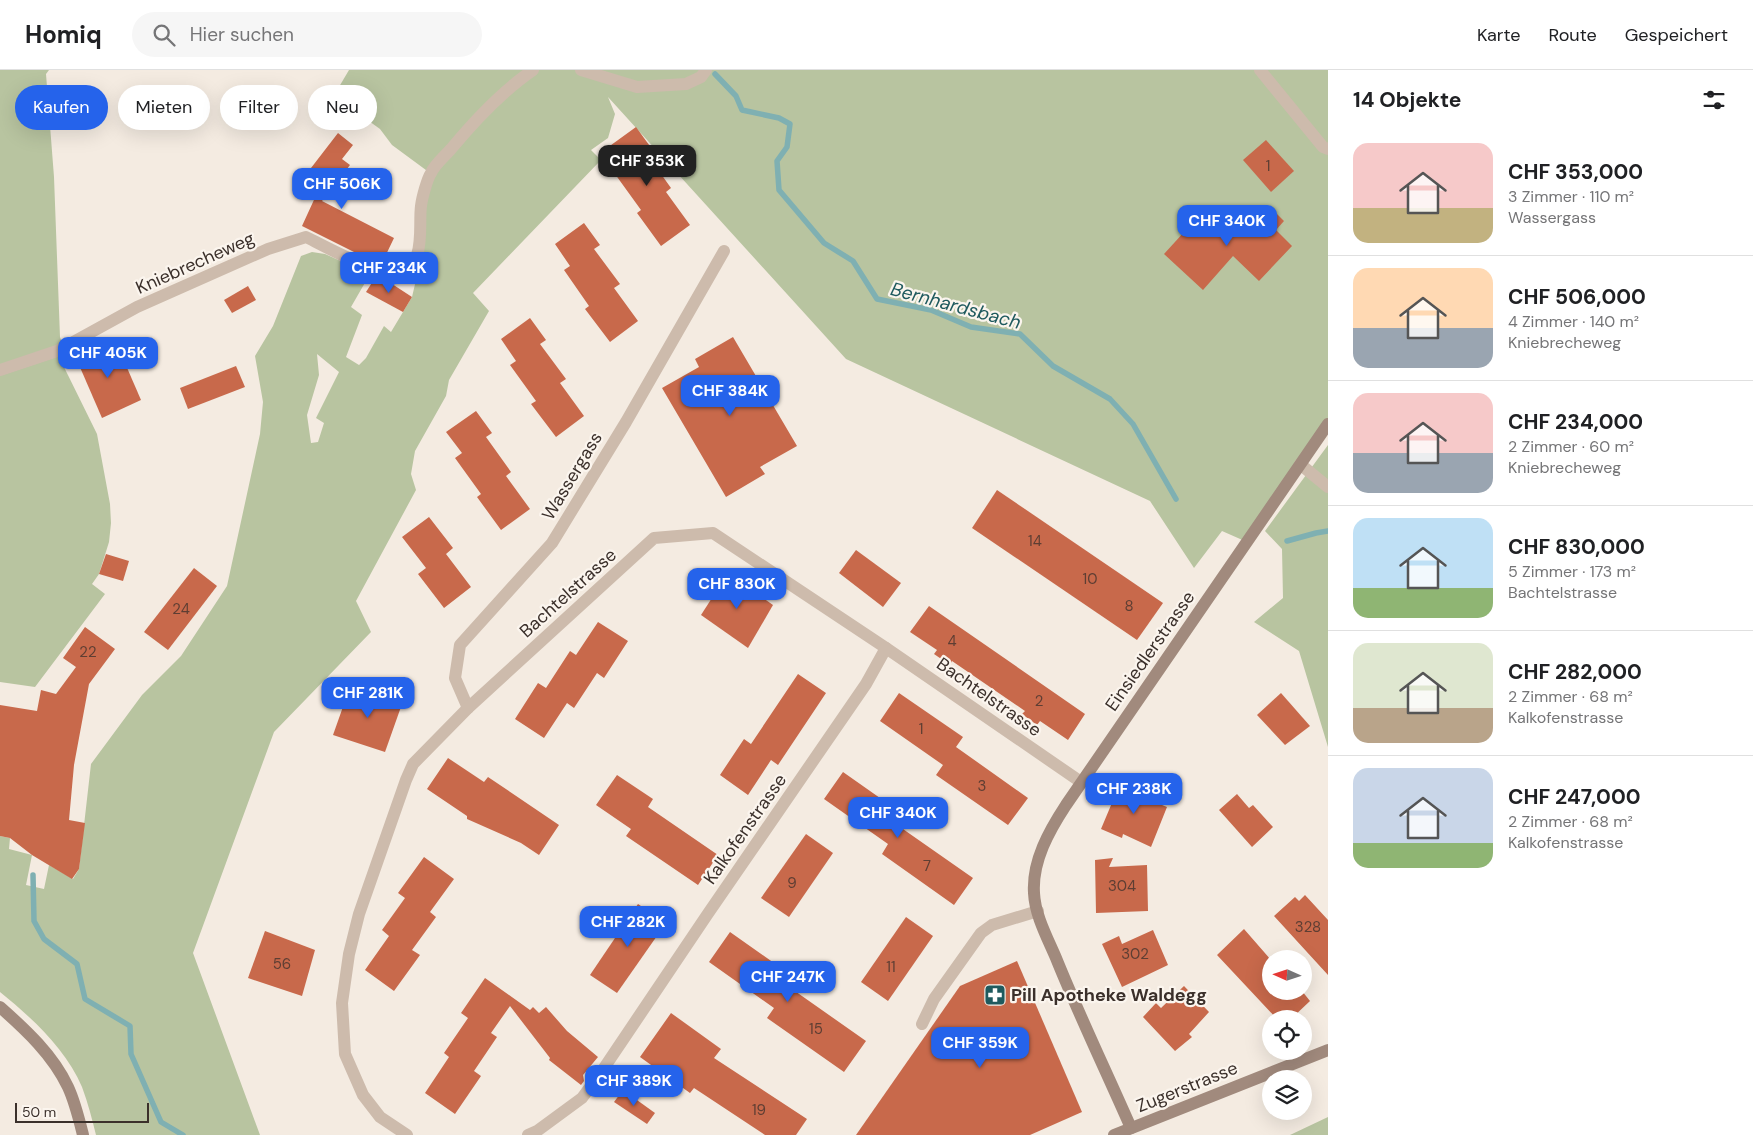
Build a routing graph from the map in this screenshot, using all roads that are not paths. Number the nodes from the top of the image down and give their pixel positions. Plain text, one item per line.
1 (533, 70) edge
2 (581, 70) edge
3 (706, 70) edge
4 (1260, 70) edge
5 (1328, 149) edge
6 (724, 251) dead end
7 (0, 370) edge
8 (1328, 424) edge
9 (1300, 464) junction
10 (1328, 487) edge
11 (886, 648) junction
12 (468, 708) junction
13 (1081, 782) junction
14 (1038, 911) junction
15 (0, 1007) edge
16 (922, 1024) dead end
17 (1328, 1050) edge
18 (1131, 1128) junction
19 (83, 1135) edge
20 (407, 1135) edge
21 (528, 1135) edge
22 (1114, 1135) edge

1 - 7 street, Kniebrecheweg
2 - 3 street
4 - 5 street
6 - 12 street, Wassergass
8 - 9 street, Einsiedlerstrasse
9 - 10 street
9 - 13 street, Einsiedlerstrasse
11 - 12 street, Bachtelstrasse
11 - 13 street, Bachtelstrasse
11 - 21 street, Kalkofenstrasse
12 - 20 street, Bachtelstrasse
13 - 14 street, Einsiedlerstrasse
14 - 16 street
14 - 18 street, Einsiedlerstrasse
15 - 19 street
17 - 18 street, Zugerstrasse
18 - 22 street, Zugerstrasse

